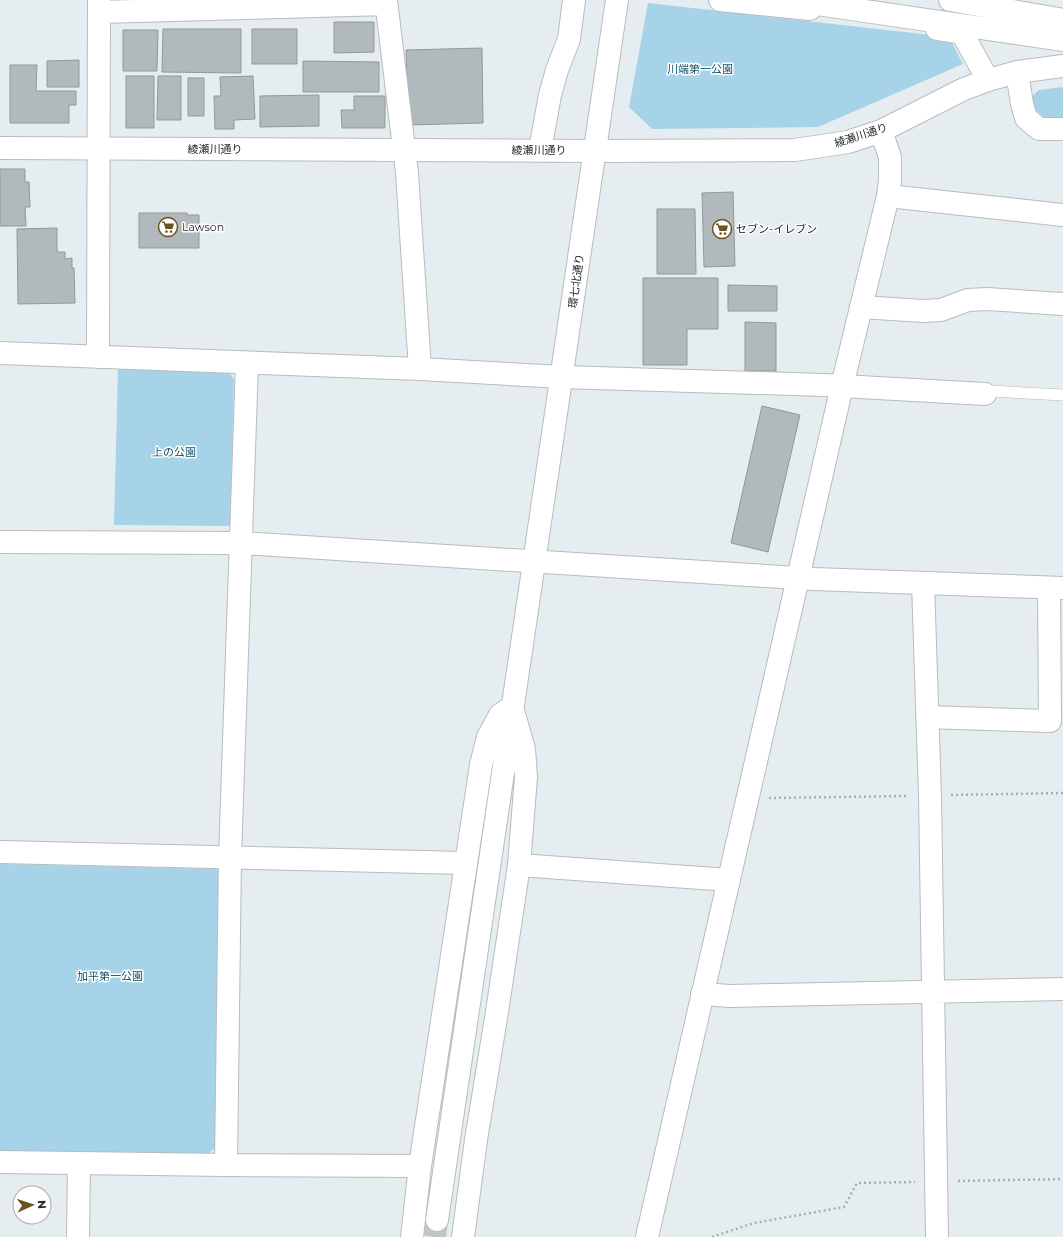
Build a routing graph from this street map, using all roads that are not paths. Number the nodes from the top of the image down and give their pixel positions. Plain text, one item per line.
1 (574, 0) edge
2 (617, 0) edge
3 (720, 0) edge
4 (790, 0) edge
5 (950, 0) edge
6 (386, 2) edge
7 (99, 6) edge
8 (1063, 20) edge
9 (1063, 40) edge
10 (1063, 66) edge
11 (1017, 72) junction
12 (988, 80) junction
13 (1063, 129) edge
14 (881, 131) junction
15 (0, 148) edge
16 (98, 149) junction
17 (405, 150) junction
18 (540, 150) junction
19 (594, 151) junction
20 (888, 196) junction
21 (1063, 215) edge
22 (1063, 304) edge
23 (861, 307) junction
24 (0, 353) edge
25 (98, 357) junction
26 (247, 363) junction
27 (420, 369) junction
28 (562, 376) junction
29 (842, 386) junction
30 (985, 394) joint
31 (1063, 395) edge
32 (0, 542) edge
33 (241, 543) junction
34 (534, 561) junction
35 (798, 578) junction
36 (923, 583) junction
37 (1056, 588) edge
38 (512, 707) junction
39 (927, 717) junction
40 (0, 852) edge
41 (230, 857) junction
42 (465, 863) junction
43 (519, 865) junction
44 (729, 880) junction
45 (1063, 989) edge
46 (932, 991) junction
47 (702, 994) junction
48 (0, 1162) edge
49 (79, 1163) junction
50 (226, 1165) junction
51 (420, 1166) junction
52 (437, 1220) tunnel mouth
53 (78, 1237) edge
54 (412, 1237) edge
55 (463, 1237) edge
56 (646, 1237) edge
57 (937, 1237) edge

1 - 18 main road
2 - 19 main road, 環七北通り
3 - 12 main road
4 - 9 main road
5 - 8 main road
6 - 7 main road
6 - 17 main road
7 - 16 main road
10 - 11 main road, 綾瀬川通り
11 - 12 main road, 綾瀬川通り
11 - 13 main road
12 - 14 main road, 綾瀬川通り
14 - 19 main road, 綾瀬川通り
14 - 20 main road
15 - 16 main road, 綾瀬川通り
16 - 17 main road, 綾瀬川通り
16 - 25 main road
17 - 18 main road, 綾瀬川通り
17 - 27 main road
18 - 19 main road, 綾瀬川通り
19 - 28 main road, 環七北通り
20 - 21 main road
20 - 23 main road
22 - 23 main road
23 - 29 main road
24 - 25 main road
25 - 26 main road
26 - 27 main road
26 - 33 main road
27 - 28 main road
28 - 29 main road
28 - 34 main road, 環七北通り
29 - 30 main road
29 - 35 main road
30 - 31 lane
32 - 33 main road
33 - 34 main road
33 - 41 main road
34 - 35 main road
34 - 38 main road, 環七北通り
35 - 36 main road
35 - 44 main road
36 - 37 main road
36 - 39 main road
37 - 39 main road
38 - 42 main road
38 - 43 main road
38 - 52 main road, 環七北通り
39 - 46 main road
40 - 41 main road
41 - 42 main road
41 - 50 main road
42 - 51 main road
43 - 44 main road
43 - 55 main road
44 - 47 main road
45 - 46 main road
46 - 47 main road
46 - 57 main road
47 - 56 main road
48 - 49 main road
49 - 50 main road
49 - 53 main road
50 - 51 main road
51 - 54 main road

